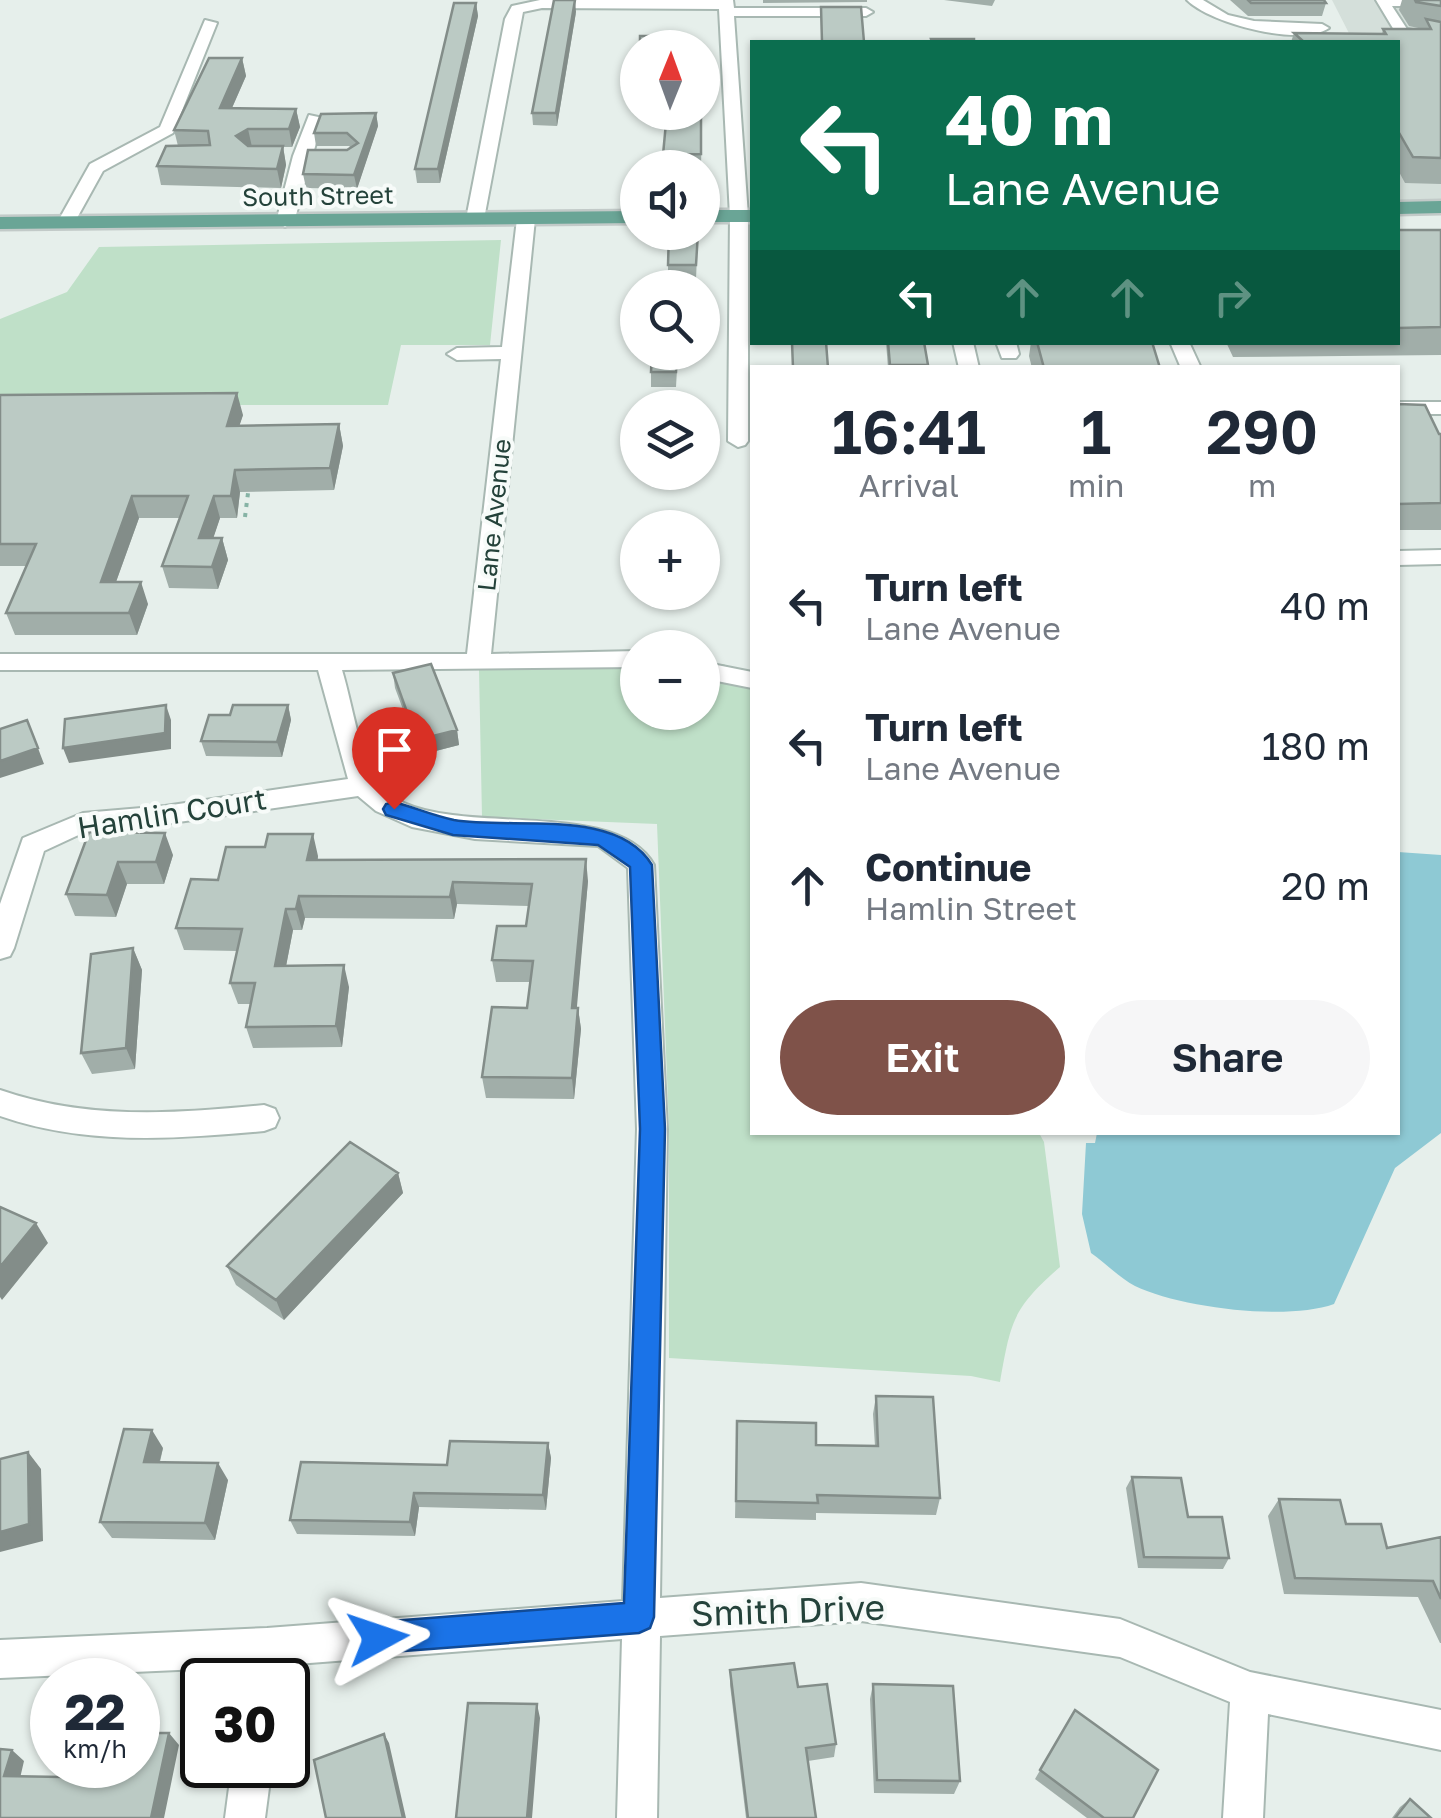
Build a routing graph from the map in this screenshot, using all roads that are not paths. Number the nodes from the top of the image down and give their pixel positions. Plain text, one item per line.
1 (1194, 0) edge
2 (1441, 2) edge
3 (726, 6) edge
4 (866, 12) edge
5 (210, 23) dead end
6 (1322, 28) dead end
7 (1441, 40) edge
8 (732, 88) junction
9 (750, 88) edge
10 (315, 118) edge
11 (152, 157) dead end
12 (117, 158) junction
13 (1441, 207) edge
14 (1400, 208) edge
15 (720, 216) edge
16 (746, 216) edge
17 (620, 217) edge
18 (475, 219) junction
19 (526, 219) junction
20 (285, 222) junction
21 (0, 223) edge
22 (66, 223) junction
23 (512, 352) junction
24 (457, 354) dead end
25 (1400, 408) edge
26 (1441, 408) edge
27 (738, 440) dead end
28 (1441, 557) edge
29 (1400, 558) edge
30 (620, 659) edge
31 (0, 662) edge
32 (478, 662) junction
33 (328, 663) junction
34 (720, 674) edge
35 (750, 680) edge
36 (363, 786) junction
37 (0, 948) edge
38 (0, 1104) edge
39 (264, 1118) dead end
40 (639, 1617) junction
41 (306, 1658) edge
42 (0, 1659) edge
43 (180, 1662) edge
44 (1250, 1691) junction
45 (1441, 1730) edge
46 (249, 1788) edge
47 (245, 1818) edge
48 (637, 1818) edge
49 (1243, 1818) edge

1 - 6 street
2 - 7 street
3 - 4 street
3 - 8 street
3 - 18 street
5 - 12 street
8 - 9 street
8 - 16 street
10 - 20 street
11 - 12 street
12 - 22 street
13 - 14 main road
15 - 16 main road
16 - 27 street
17 - 19 main road, South Street
18 - 19 main road, South Street
18 - 20 main road, South Street
19 - 23 street, Lane Avenue
20 - 22 main road, South Street
21 - 22 main road, South Street
23 - 24 street
23 - 32 street, Lane Avenue
25 - 26 street
28 - 29 street
30 - 32 street
31 - 33 street
32 - 33 street
33 - 36 street
34 - 35 street
36 - 37 street, Hamlin Court
36 - 40 street
38 - 39 street
40 - 41 street, Smith Drive
40 - 44 street, Smith Drive
40 - 48 street
42 - 43 street, Smith Drive
44 - 45 street, Smith Drive
44 - 49 street
46 - 47 street

